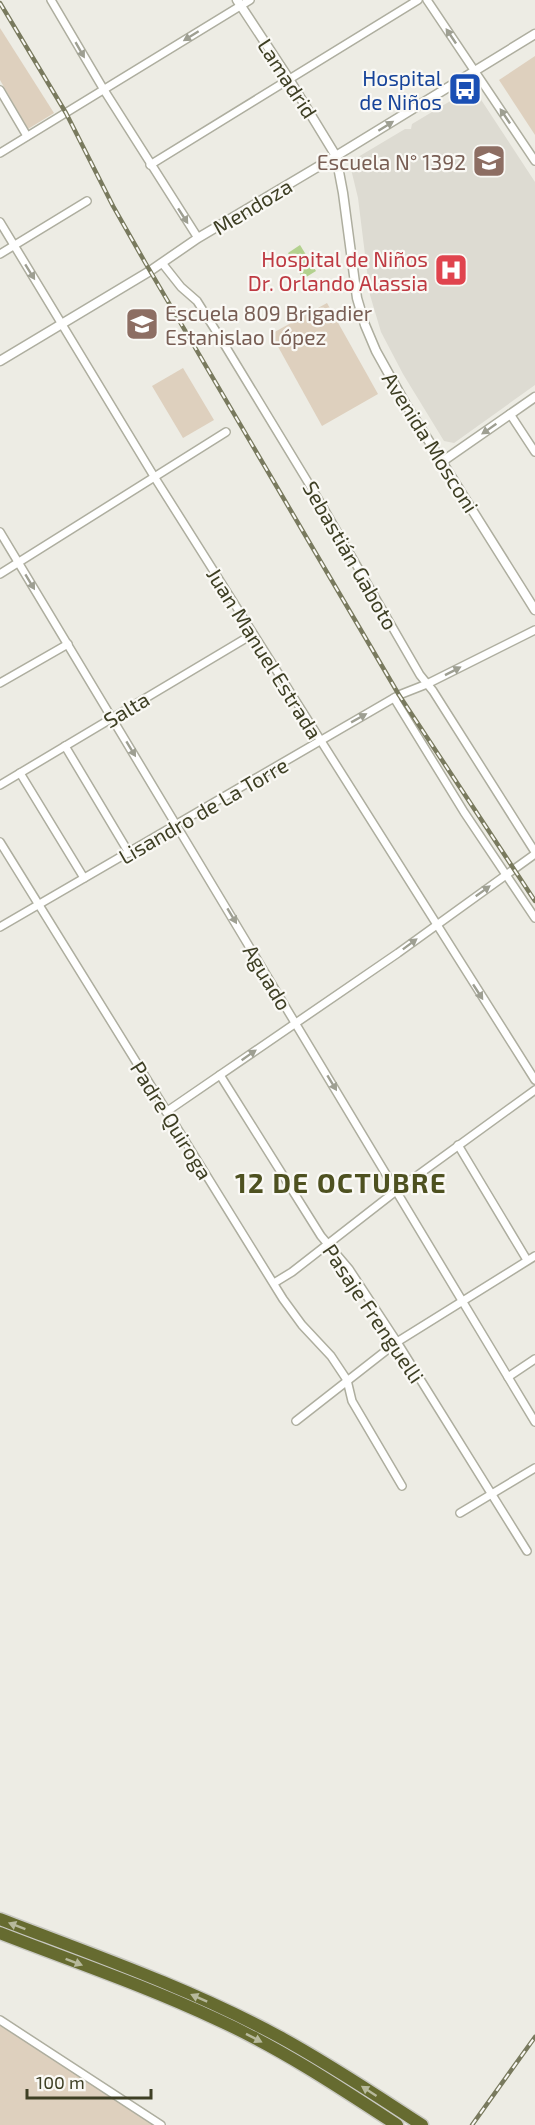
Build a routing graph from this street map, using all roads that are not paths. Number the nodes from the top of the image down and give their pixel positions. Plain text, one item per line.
1 (51, 0) edge
2 (250, 0) edge
3 (417, 0) edge
4 (427, 0) edge
5 (239, 3) edge
6 (535, 34) edge
7 (475, 72) junction
8 (289, 79) junction
9 (0, 90) edge
10 (104, 90) junction
11 (27, 136) junction
12 (0, 153) edge
13 (336, 156) junction
14 (535, 161) edge
15 (150, 165) junction
16 (87, 201) dead end
17 (0, 222) edge
18 (198, 238) junction
19 (14, 246) junction
20 (0, 254) edge
21 (162, 263) junction
22 (62, 323) junction
23 (0, 361) edge
24 (535, 397) edge
25 (510, 414) junction
26 (226, 432) dead end
27 (535, 452) edge
28 (443, 461) junction
29 (155, 477) junction
30 (0, 532) edge
31 (18, 562) junction
32 (0, 574) edge
33 (535, 610) edge
34 (535, 630) edge
35 (253, 634) junction
36 (68, 644) junction
37 (0, 683) edge
38 (427, 684) junction
39 (394, 698) junction
40 (112, 717) junction
41 (320, 740) junction
42 (65, 746) junction
43 (20, 773) junction
44 (0, 785) edge
45 (177, 824) junction
46 (0, 842) edge
47 (129, 853) junction
48 (535, 853) edge
49 (506, 875) junction
50 (84, 878) junction
51 (38, 903) junction
52 (535, 918) edge
53 (436, 925) junction
54 (0, 927) edge
55 (296, 1023) junction
56 (220, 1075) junction
57 (535, 1080) edge
58 (535, 1090) edge
59 (166, 1112) junction
60 (458, 1145) junction
61 (396, 1191) junction
62 (328, 1244) junction
63 (535, 1256) edge
64 (527, 1260) junction
65 (274, 1283) junction
66 (462, 1300) junction
67 (397, 1342) junction
68 (535, 1359) edge
69 (508, 1377) junction
70 (347, 1380) junction
71 (296, 1421) dead end
72 (535, 1422) edge
73 (535, 1468) edge
74 (402, 1486) dead end
75 (492, 1494) junction
76 (460, 1513) dead end
77 (527, 1551) dead end
78 (0, 1919) edge
79 (0, 1933) edge
80 (0, 2020) edge
81 (420, 2124) edge
82 (161, 2125) edge
83 (397, 2125) edge

1 -> 10 street
2 - 5 street
3 - 8 street
7 -> 4 street
5 - 8 street, Lamadrid
5 -> 10 street
6 - 7 street, Mendoza
13 -> 7 street, Mendoza
14 -> 7 street
8 - 13 street, Lamadrid
8 - 15 street
9 - 11 street
10 - 11 street
10 - 15 street
11 - 12 street
13 - 18 street, Mendoza
13 - 28 street, Avenida Mosconi
15 -> 18 street
16 - 19 street
17 - 19 street, Juan Manuel Estrada
18 - 21 street, Mendoza
19 - 20 street
19 -> 22 street, Juan Manuel Estrada
21 - 22 street, Mendoza
21 - 38 street, Sebastián Gaboto
22 - 23 street, Mendoza
22 - 29 street, Juan Manuel Estrada
24 - 25 street
25 - 27 street
25 -> 28 street
26 - 29 street
28 - 33 street, Avenida Mosconi
29 - 31 street
29 - 35 street, Juan Manuel Estrada
30 - 31 street, Aguado
31 - 32 street
31 -> 36 street, Aguado
38 -> 34 street, Lisandro de La Torre
35 - 40 street, Salta
35 - 41 street, Juan Manuel Estrada
36 - 37 street
36 - 40 street, Aguado
38 - 39 street, Lisandro de La Torre
38 - 48 street, Sebastián Gaboto
41 -> 39 street, Lisandro de La Torre
39 - 49 street
40 - 42 street, Salta
40 -> 45 street, Aguado
41 - 45 street, Lisandro de La Torre
41 - 53 street, Juan Manuel Estrada
42 - 43 street, Salta
42 - 47 street
43 - 44 street, Salta
43 - 50 street
45 - 47 street, Lisandro de La Torre
45 -> 55 street, Aguado
46 - 51 street, Padre Quiroga
47 - 50 street, Lisandro de La Torre
48 - 49 street
49 - 52 street
53 -> 49 street
50 - 51 street, Lisandro de La Torre
51 - 54 street, Lisandro de La Torre
51 - 59 street, Padre Quiroga
55 -> 53 street
53 -> 57 street, Juan Manuel Estrada
56 -> 55 street
55 -> 61 street, Aguado
56 - 59 street
56 - 62 street, Pasaje Frenguelli
58 - 60 street
59 - 65 street, Padre Quiroga
60 - 61 street
60 - 64 street
61 - 62 street
61 - 66 street, Aguado
62 - 65 street
62 - 67 street, Pasaje Frenguelli
63 - 64 street
64 - 66 street
65 - 70 street, Padre Quiroga
66 - 67 street
66 - 69 street, Aguado
67 - 70 street
67 - 75 street, Pasaje Frenguelli
68 - 69 street
69 - 72 street, Aguado
70 - 71 street
70 - 74 street, Padre Quiroga
73 - 75 street
75 - 76 street
75 - 77 street, Pasaje Frenguelli
81 -> 78 highway
79 -> 83 highway
80 - 82 street

